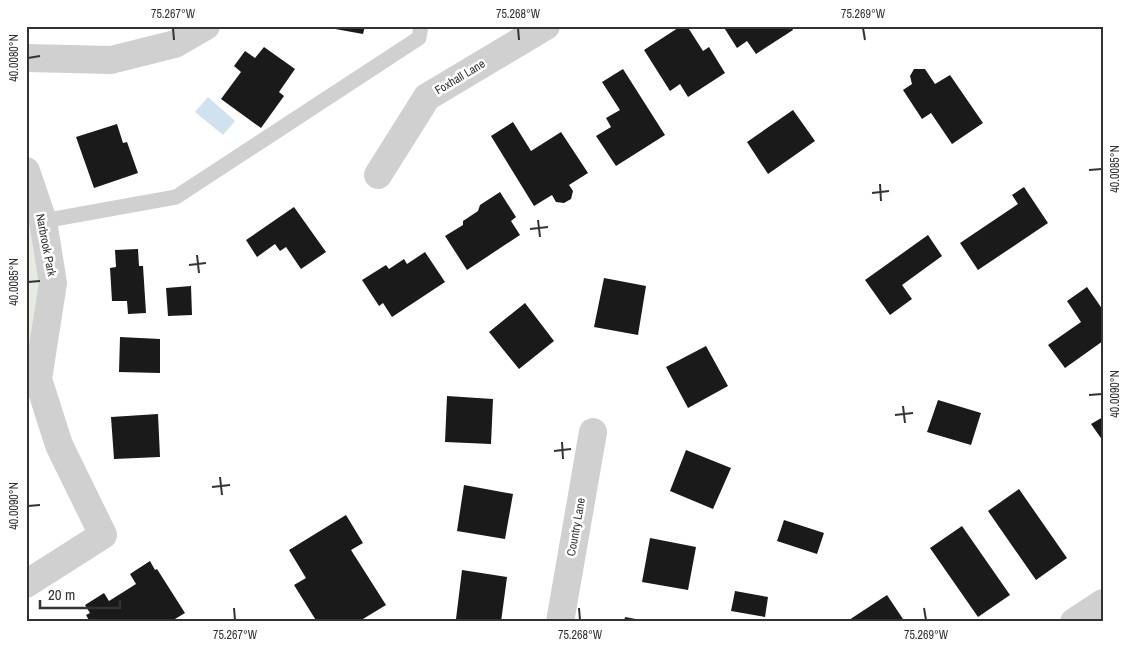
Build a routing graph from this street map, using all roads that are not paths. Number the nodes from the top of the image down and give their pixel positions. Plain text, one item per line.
1 (206, 26) edge
2 (421, 26) edge
3 (546, 26) edge
4 (26, 58) edge
5 (26, 170) edge
6 (378, 175) dead end
7 (43, 221) junction
8 (32, 371) edge
9 (593, 432) dead end
10 (26, 584) edge
11 (1103, 602) edge
12 (560, 622) edge
13 (1074, 622) edge

1 - 4 street
2 - 7 lane
3 - 6 street, Foxhall Lane
5 - 7 street, Narbrook Park
7 - 8 street, Narbrook Park
8 - 10 street, Narbrook Park
9 - 12 street, Country Lane
11 - 13 street

